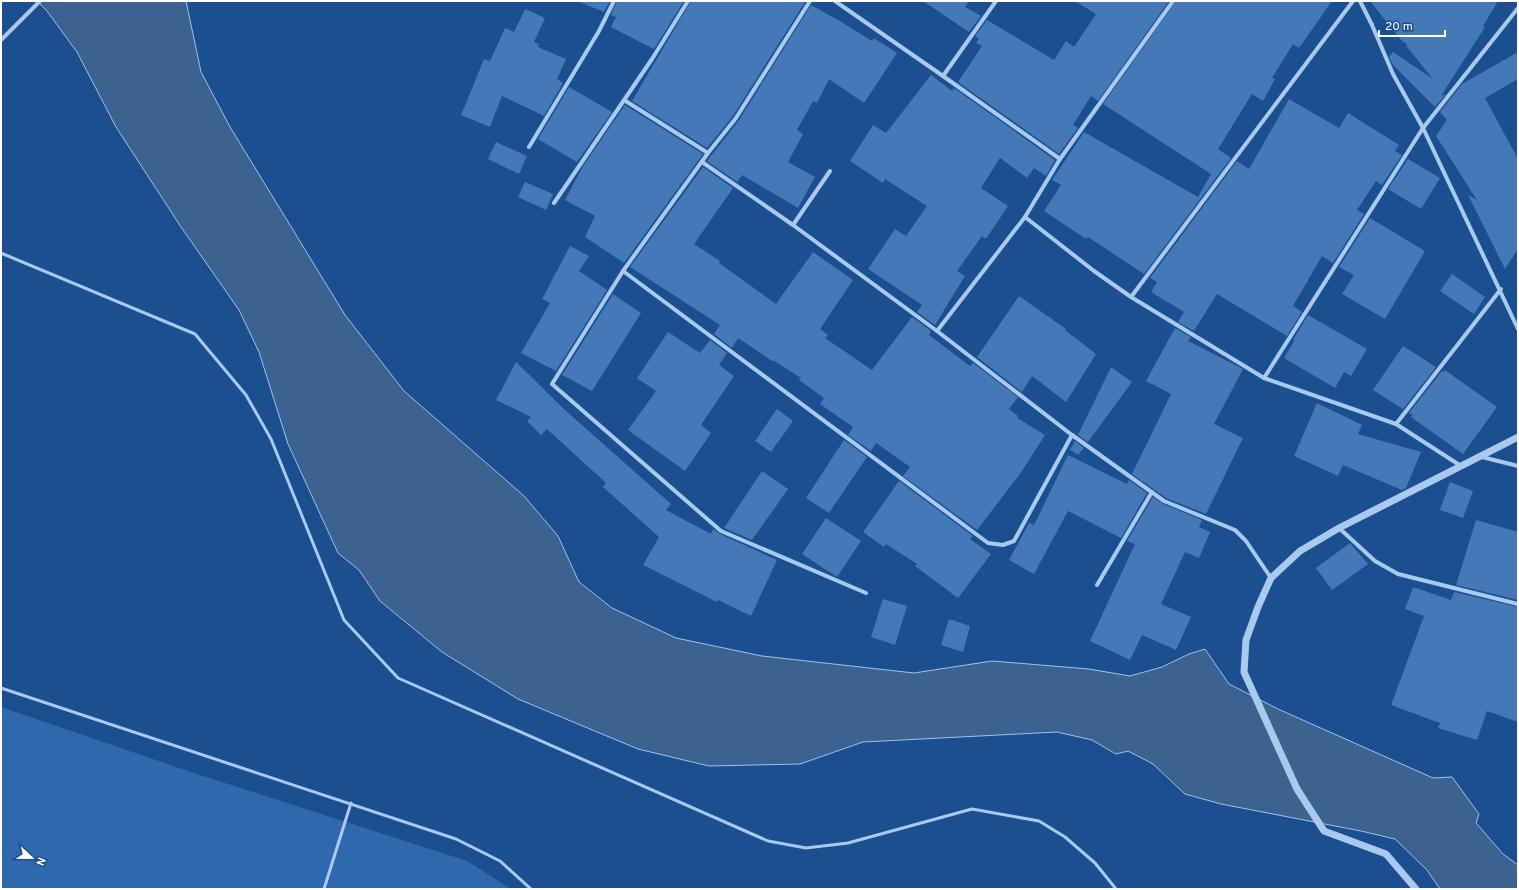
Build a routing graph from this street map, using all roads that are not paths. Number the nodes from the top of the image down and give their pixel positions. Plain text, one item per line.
1 (40, 1) edge
2 (614, 1) edge
3 (688, 1) edge
4 (810, 1) edge
5 (835, 1) edge
6 (996, 1) edge
7 (1173, 1) edge
8 (1353, 1) edge
9 (1360, 1) edge
10 (1518, 8) edge
11 (2, 40) edge
12 (943, 76) junction
13 (624, 100) junction
14 (1423, 128) junction
15 (529, 147) dead end
16 (708, 153) junction
17 (1060, 159) junction
18 (702, 162) junction
19 (830, 171) dead end
20 (554, 203) dead end
21 (1025, 217) junction
22 (794, 225) junction
23 (1, 253) edge
24 (623, 272) junction
25 (1501, 289) junction
26 (1131, 297) junction
27 (1518, 329) edge
28 (936, 331) junction
29 (1264, 378) junction
30 (1396, 424) junction
31 (1072, 435) junction
32 (1518, 437) edge
33 (1482, 457) junction
34 (1462, 466) junction
35 (1518, 466) edge
36 (1152, 492) junction
37 (1339, 528) junction
38 (1271, 578) junction
39 (1097, 585) dead end
40 (866, 593) dead end
41 (1518, 604) edge
42 (1, 688) edge
43 (351, 803) junction
44 (324, 889) edge
45 (531, 889) edge
46 (1116, 889) edge
47 (1416, 889) edge

1 - 11 street
2 - 15 street
3 - 13 street
4 - 16 street
5 - 12 street
6 - 12 street
7 - 17 street
8 - 26 street
9 - 14 street
10 - 14 street
12 - 17 street
13 - 16 street
13 - 20 street
14 - 25 street
14 - 29 street
16 - 18 street
17 - 21 street
18 - 22 street
18 - 24 street
19 - 22 street
21 - 26 street
21 - 28 street
22 - 28 street
23 - 46 lane
24 - 31 street
24 - 40 street
25 - 27 street
25 - 30 street
26 - 29 street
28 - 31 street
29 - 30 street
30 - 34 street
31 - 36 street
32 - 33 street
33 - 34 street
33 - 35 street
34 - 37 street
36 - 38 street
36 - 39 street
37 - 38 street
37 - 41 street
38 - 47 street
42 - 43 lane
43 - 44 lane
43 - 45 lane

